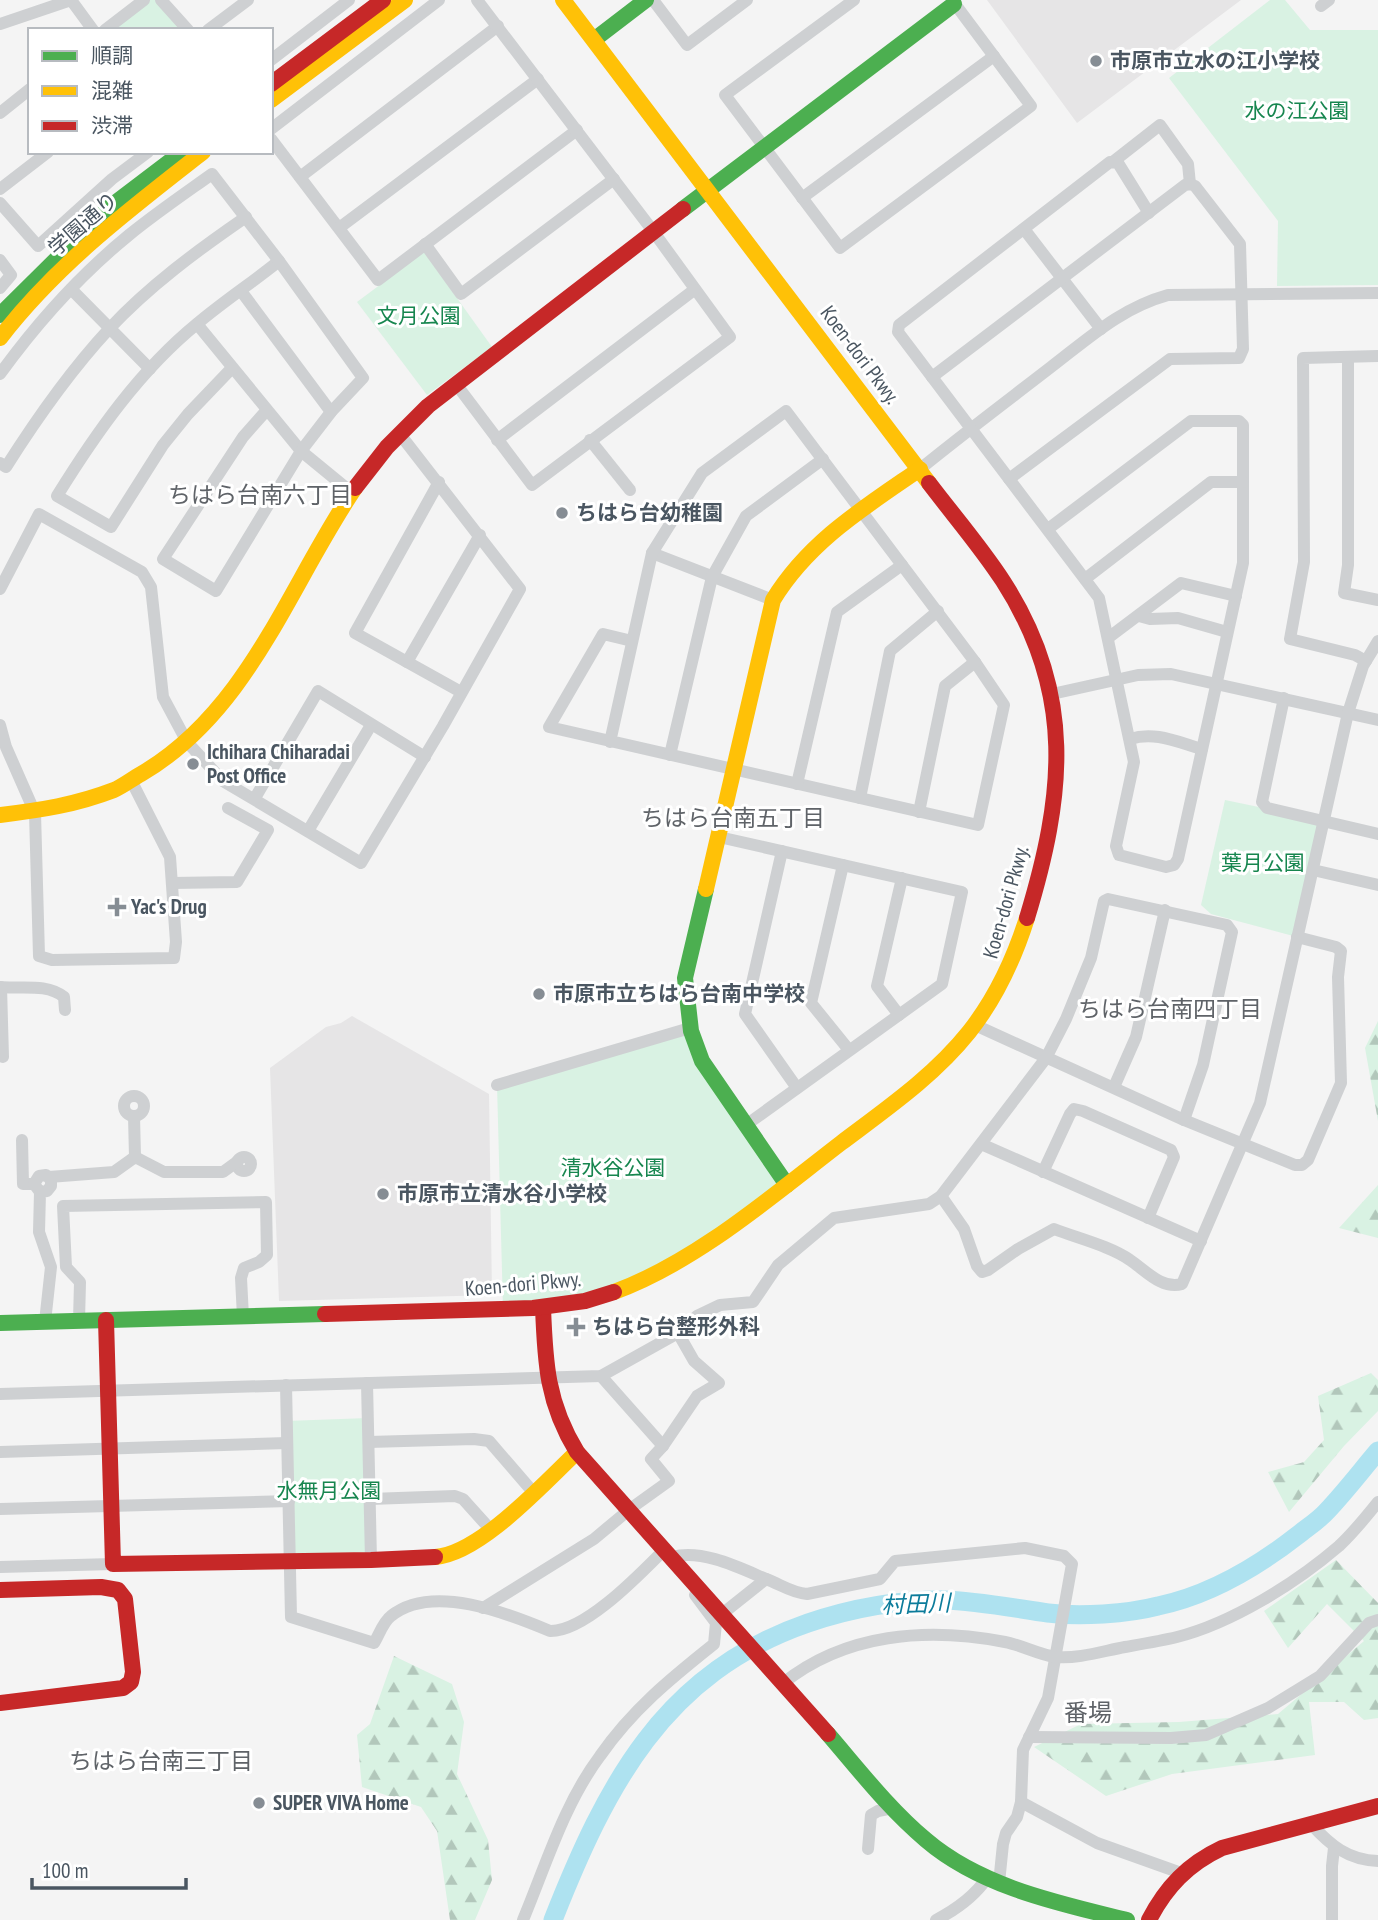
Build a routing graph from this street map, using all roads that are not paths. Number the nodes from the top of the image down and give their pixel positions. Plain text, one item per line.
1 (71, 0) edge
2 (144, 0) edge
3 (161, 0) edge
4 (248, 0) edge
5 (349, 0) edge
6 (383, 0) edge
7 (405, 0) edge
8 (439, 0) edge
9 (477, 0) edge
10 (563, 0) edge
11 (646, 0) edge
12 (653, 0) edge
13 (747, 0) edge
14 (854, 0) edge
15 (953, 2) edge
16 (0, 24) edge
17 (498, 26) junction
18 (92, 28) edge
19 (109, 28) edge
20 (186, 28) edge
21 (211, 28) edge
22 (595, 39) junction
23 (994, 56) junction
24 (273, 58) edge
25 (538, 79) junction
26 (273, 82) edge
27 (28, 90) edge
28 (273, 99) edge
29 (2, 107) edge
30 (273, 127) edge
31 (577, 130) junction
32 (273, 142) edge
33 (764, 147) junction
34 (45, 154) edge
35 (145, 154) edge
36 (179, 154) edge
37 (201, 154) edge
38 (1114, 161) junction
39 (300, 177) junction
40 (614, 179) junction
41 (1190, 184) junction
42 (0, 189) edge
43 (708, 189) junction
44 (802, 198) junction
45 (0, 203) edge
46 (1149, 213) junction
47 (246, 217) junction
48 (339, 228) junction
49 (1024, 229) junction
50 (653, 231) junction
51 (425, 244) junction
52 (0, 260) edge
53 (279, 261) junction
54 (1062, 278) junction
55 (0, 288) edge
56 (71, 289) junction
57 (695, 290) junction
58 (241, 291) junction
59 (1378, 293) edge
60 (1242, 294) junction
61 (0, 315) edge
62 (197, 324) junction
63 (110, 328) junction
64 (1101, 329) junction
65 (0, 338) edge
66 (1378, 356) edge
67 (1348, 357) junction
68 (232, 368) junction
69 (150, 369) junction
70 (0, 374) edge
71 (932, 377) junction
72 (456, 384) junction
73 (267, 411) junction
74 (331, 412) junction
75 (970, 428) junction
76 (399, 433) junction
77 (497, 440) junction
78 (590, 440) junction
79 (301, 451) junction
80 (823, 459) junction
81 (0, 463) edge
82 (920, 469) junction
83 (1009, 479) junction
84 (439, 482) junction
85 (1243, 482) junction
86 (630, 490) dead end
87 (351, 492) junction
88 (861, 511) junction
89 (1048, 529) junction
90 (480, 535) junction
91 (652, 553) junction
92 (902, 565) junction
93 (712, 578) junction
94 (1085, 579) junction
95 (0, 589) edge
96 (1236, 596) junction
97 (773, 600) junction
98 (1378, 600) edge
99 (938, 611) junction
100 (1139, 616) junction
101 (1227, 632) junction
102 (1108, 638) junction
103 (632, 641) junction
104 (1378, 642) edge
105 (1366, 661) junction
106 (407, 662) junction
107 (975, 662) junction
108 (1117, 680) junction
109 (1216, 683) junction
110 (461, 692) junction
111 (1052, 694) junction
112 (1284, 698) junction
113 (1348, 713) junction
114 (1378, 720) edge
115 (0, 725) edge
116 (371, 725) junction
117 (1130, 739) junction
118 (187, 741) junction
119 (610, 742) junction
120 (1202, 749) junction
121 (670, 755) junction
122 (425, 757) junction
123 (734, 770) junction
124 (132, 782) junction
125 (797, 784) junction
126 (860, 798) junction
127 (255, 799) junction
128 (228, 807) dead end
129 (919, 812) junction
130 (35, 813) junction
131 (0, 815) edge
132 (1325, 821) junction
133 (308, 831) junction
134 (1378, 834) edge
135 (719, 836) junction
136 (782, 851) junction
137 (843, 865) junction
138 (1313, 870) junction
139 (902, 878) junction
140 (172, 883) junction
141 (1378, 885) edge
142 (1165, 910) junction
143 (1297, 937) junction
144 (1, 987) edge
145 (65, 1010) dead end
146 (899, 1015) junction
147 (975, 1025) junction
148 (690, 1028) junction
149 (849, 1050) junction
150 (3, 1057) dead end
151 (1046, 1058) junction
152 (497, 1085) dead end
153 (1114, 1087) junction
154 (797, 1088) junction
155 (134, 1116) dead end
156 (1184, 1120) junction
157 (746, 1125) junction
158 (22, 1140) dead end
159 (981, 1144) junction
160 (1244, 1144) junction
161 (135, 1157) junction
162 (238, 1161) dead end
163 (1043, 1172) junction
164 (787, 1185) junction
165 (37, 1188) junction
166 (941, 1196) junction
167 (1148, 1218) junction
168 (1201, 1241) junction
169 (543, 1307) junction
170 (243, 1317) junction
171 (106, 1320) junction
172 (79, 1321) junction
173 (45, 1322) junction
174 (0, 1323) edge
175 (678, 1333) junction
176 (601, 1376) junction
177 (546, 1377) junction
178 (366, 1383) junction
179 (286, 1385) junction
180 (108, 1391) junction
181 (0, 1394) edge
182 (287, 1443) junction
183 (369, 1443) junction
184 (663, 1447) junction
185 (110, 1448) junction
186 (0, 1452) edge
187 (577, 1452) junction
188 (533, 1492) junction
189 (370, 1499) junction
190 (289, 1500) junction
191 (1378, 1502) edge
192 (111, 1506) junction
193 (0, 1509) edge
194 (630, 1509) junction
195 (491, 1529) junction
196 (668, 1553) junction
197 (372, 1560) junction
198 (291, 1561) junction
199 (113, 1564) junction
200 (0, 1567) edge
201 (766, 1578) junction
202 (697, 1585) junction
203 (0, 1590) edge
204 (483, 1608) junction
205 (722, 1614) junction
206 (1378, 1620) edge
207 (1056, 1657) junction
208 (782, 1684) junction
209 (0, 1703) edge
210 (1029, 1737) junction
211 (1021, 1802) junction
212 (1378, 1806) edge
213 (893, 1808) junction
214 (1311, 1824) junction
215 (1334, 1848) junction
216 (868, 1849) dead end
217 (1378, 1861) edge
218 (1181, 1872) junction
219 (993, 1880) junction
220 (1077, 1914) edge
221 (523, 1920) edge
222 (936, 1920) edge
223 (1127, 1920) edge
224 (1149, 1920) edge
225 (1332, 1920) edge

1 - 16 street
1 - 18 street
2 - 19 street
3 - 20 street
4 - 21 street
5 - 24 street
6 - 26 street
7 - 28 street
8 - 30 street
9 - 17 street
10 - 22 street, Koen-dori Pkwy.
11 - 22 street
12 - 13 street
14 - 33 street
15 - 23 street
15 - 33 street
17 - 25 street
17 - 39 street
22 - 43 street, Koen-dori Pkwy.
23 - 44 street
23 - 44 street
25 - 31 street
25 - 48 street
27 - 29 street
31 - 40 street
31 - 51 street
32 - 39 street
33 - 43 street
33 - 44 street
34 - 42 street
35 - 45 street
36 - 61 street, 学園通り
37 - 65 street, 学園通り
38 - 41 street
38 - 46 street
38 - 49 street
39 - 48 street
40 - 50 street
40 - 51 street
41 - 46 street
41 - 60 street
43 - 50 street
43 - 82 street, Koen-dori Pkwy.
46 - 54 street
47 - 53 street
47 - 56 street
47 - 63 street
48 - 51 street
49 - 54 street
49 - 71 street
50 - 57 street
50 - 72 street
52 - 55 street
53 - 58 street
53 - 74 street
54 - 64 street
54 - 71 street
56 - 63 street
56 - 70 street
57 - 77 street
57 - 78 street
58 - 62 street
58 - 74 street
59 - 60 street
60 - 64 street
60 - 83 street
62 - 68 street
62 - 69 street
63 - 69 street
63 - 81 street
64 - 75 street
66 - 67 street
67 - 98 street
67 - 105 street
68 - 69 street
68 - 73 street
71 - 75 street
72 - 76 street
72 - 77 street
73 - 79 street
73 - 79 street
74 - 79 street
75 - 82 street
75 - 83 street
76 - 84 street
76 - 87 street
77 - 78 street
78 - 86 street
79 - 87 street
80 - 88 street
80 - 91 street
80 - 93 street
82 - 88 street
82 - 111 street, Koen-dori Pkwy.
83 - 89 street
84 - 90 street
84 - 106 street
85 - 89 street
85 - 94 street
85 - 96 street
87 - 118 street
88 - 92 street
88 - 97 street
89 - 94 street
90 - 106 street
90 - 110 street
91 - 93 street
91 - 103 street
92 - 99 street
92 - 125 street
93 - 97 street
93 - 121 street
94 - 102 street
95 - 118 street
96 - 100 street
96 - 101 street
97 - 123 street
99 - 107 street
99 - 126 street
100 - 101 street
100 - 102 street
101 - 109 street
102 - 108 street
103 - 119 street
103 - 119 street
104 - 105 street
105 - 113 street
106 - 110 street
107 - 129 street
107 - 129 street
108 - 109 street
108 - 111 street
108 - 117 street
109 - 112 street
109 - 120 street
110 - 122 street
111 - 147 street, Koen-dori Pkwy.
112 - 113 street
112 - 132 street
113 - 114 street
113 - 132 street
115 - 130 street
116 - 122 street
116 - 127 street
116 - 133 street
117 - 120 street
117 - 120 street
118 - 124 street
118 - 127 street
119 - 121 street
121 - 123 street
122 - 133 street
123 - 125 street
123 - 135 street
124 - 130 street
124 - 140 street
125 - 126 street
126 - 129 street
127 - 133 street
128 - 140 street
130 - 131 street
130 - 140 street
132 - 134 street
132 - 138 street
135 - 136 street
135 - 148 street
136 - 137 street
136 - 154 street
137 - 139 street
137 - 149 street
138 - 141 street
138 - 143 street
139 - 146 street
139 - 146 street
142 - 151 street
142 - 153 street
142 - 156 street
143 - 160 street
143 - 160 street
144 - 145 street
144 - 150 street
146 - 149 street
147 - 151 street
147 - 164 street, Koen-dori Pkwy.
148 - 152 street
148 - 157 street
149 - 154 street
151 - 153 street
151 - 159 street
153 - 156 street
154 - 157 street
155 - 161 street
156 - 160 street
157 - 164 street
158 - 165 street
159 - 163 street
159 - 166 street
160 - 168 street
161 - 162 street
161 - 165 street
163 - 167 street
163 - 167 street
164 - 169 street, Koen-dori Pkwy.
165 - 173 street
166 - 168 street
166 - 175 street
167 - 168 street
169 - 170 street, Koen-dori Pkwy.
169 - 177 street
170 - 171 street, Koen-dori Pkwy.
170 - 172 street
171 - 172 street, Koen-dori Pkwy.
171 - 180 street
172 - 173 street, Koen-dori Pkwy.
173 - 174 street, Koen-dori Pkwy.
175 - 176 street
175 - 184 street
176 - 177 street
176 - 184 street
177 - 178 street
177 - 187 street
178 - 179 street
178 - 183 street
179 - 180 street
179 - 182 street
180 - 181 street
180 - 185 street
182 - 185 street
182 - 190 street
183 - 188 street
183 - 189 street
184 - 194 street
185 - 186 street
185 - 192 street
187 - 188 street
187 - 194 street
188 - 195 street
189 - 195 street
189 - 197 street
190 - 192 street
190 - 198 street
191 - 207 street
192 - 193 street
192 - 199 street
194 - 196 street
194 - 204 street
195 - 197 street
196 - 201 street
196 - 202 street
196 - 204 street
197 - 198 street
198 - 199 street
198 - 204 street
199 - 200 street
201 - 205 street
201 - 207 street
202 - 205 street
202 - 221 street
203 - 209 street
205 - 208 street
206 - 210 street
207 - 208 street
207 - 210 street
208 - 213 street
210 - 211 street
211 - 218 street
211 - 219 street
212 - 214 street
213 - 216 street
213 - 219 street
214 - 215 street
214 - 218 street
215 - 217 street
215 - 225 street
218 - 224 street
219 - 220 street
219 - 222 street
220 - 223 street

